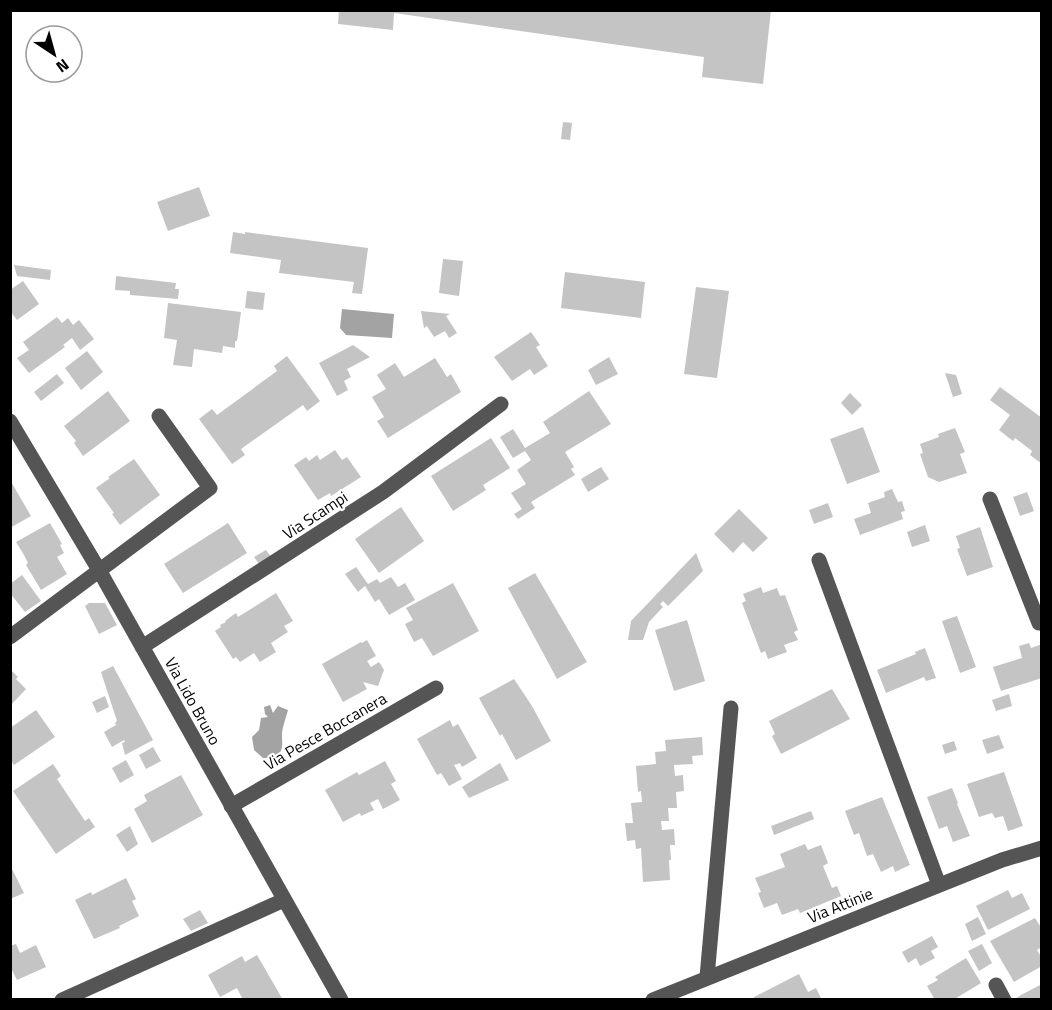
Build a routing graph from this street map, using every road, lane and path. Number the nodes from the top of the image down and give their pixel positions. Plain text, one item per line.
1 (501, 404) dead end
2 (159, 416) dead end
3 (10, 421) edge
4 (990, 499) dead end
5 (819, 560) dead end
6 (99, 570) junction
7 (1041, 623) edge
8 (10, 637) edge
9 (142, 647) junction
10 (436, 688) dead end
11 (731, 708) dead end
12 (231, 806) junction
13 (1041, 848) edge
14 (939, 885) junction
15 (284, 900) junction
16 (707, 977) junction
17 (996, 985) dead end
18 (62, 999) edge
19 (341, 999) edge
20 (653, 999) edge
21 (1004, 999) edge

1 - 9 street, Via Scampi
2 - 6 street
3 - 6 street, Via Lido Bruno
4 - 7 street
5 - 14 street
6 - 8 street
6 - 9 street, Via Lido Bruno
9 - 12 street, Via Lido Bruno
10 - 12 street, Via Pesce Boccanera
11 - 16 street
12 - 15 street, Via Lido Bruno
13 - 14 street, Via Attinie
14 - 16 street, Via Attinie
15 - 18 street
15 - 19 street, Via Lido Bruno
16 - 20 street, Via Attinie
17 - 21 street

